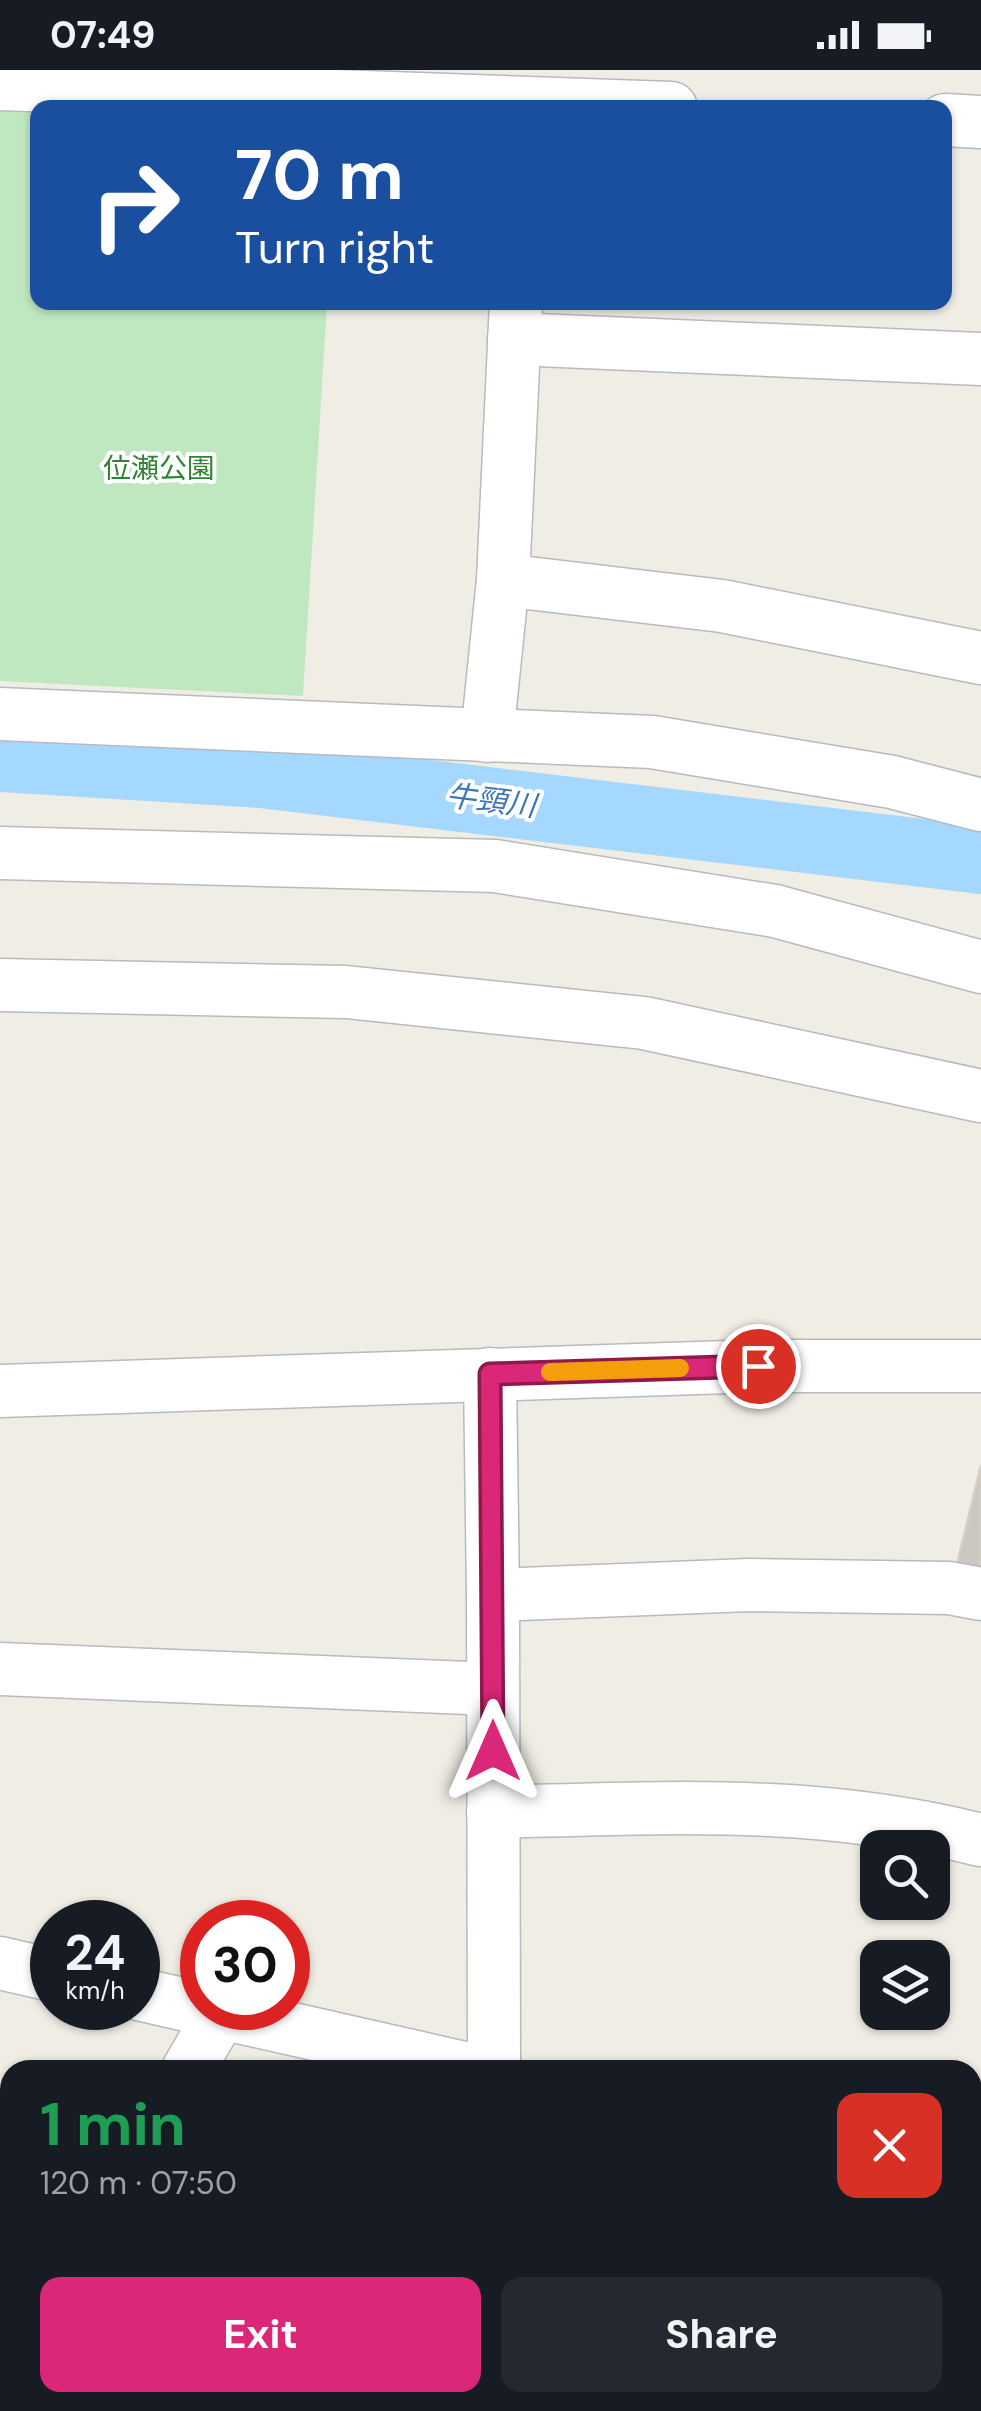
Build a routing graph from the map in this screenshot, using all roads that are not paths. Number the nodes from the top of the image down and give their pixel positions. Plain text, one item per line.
1 (0, 84) edge
2 (525, 93) edge
3 (594, 100) edge
4 (952, 120) edge
5 (981, 122) edge
6 (515, 320) edge
7 (981, 359) edge
8 (503, 580) junction
9 (981, 658) edge
10 (0, 714) edge
11 (487, 736) junction
12 (981, 805) edge
13 (0, 852) edge
14 (981, 967) edge
15 (0, 985) edge
16 (981, 1096) edge
17 (981, 1366) edge
18 (490, 1374) junction
19 (0, 1391) edge
20 (981, 1594) edge
21 (493, 1595) junction
22 (0, 1670) edge
23 (493, 1690) junction
24 (493, 1812) junction
25 (981, 1840) edge
26 (0, 1963) edge
27 (30, 1970) edge
28 (212, 2030) edge
29 (293, 2030) edge
30 (194, 2060) edge
31 (428, 2060) edge
32 (494, 2060) edge

1 - 2 street
2 - 3 street
4 - 5 street
6 - 7 street
6 - 8 street
8 - 9 street
8 - 11 street
10 - 11 street
11 - 12 street
13 - 14 street
15 - 16 street
17 - 18 street
18 - 19 street
18 - 21 street
20 - 21 street
21 - 23 street
22 - 23 street
23 - 24 street
24 - 25 street
24 - 32 street
26 - 27 street
28 - 30 street
29 - 31 street

